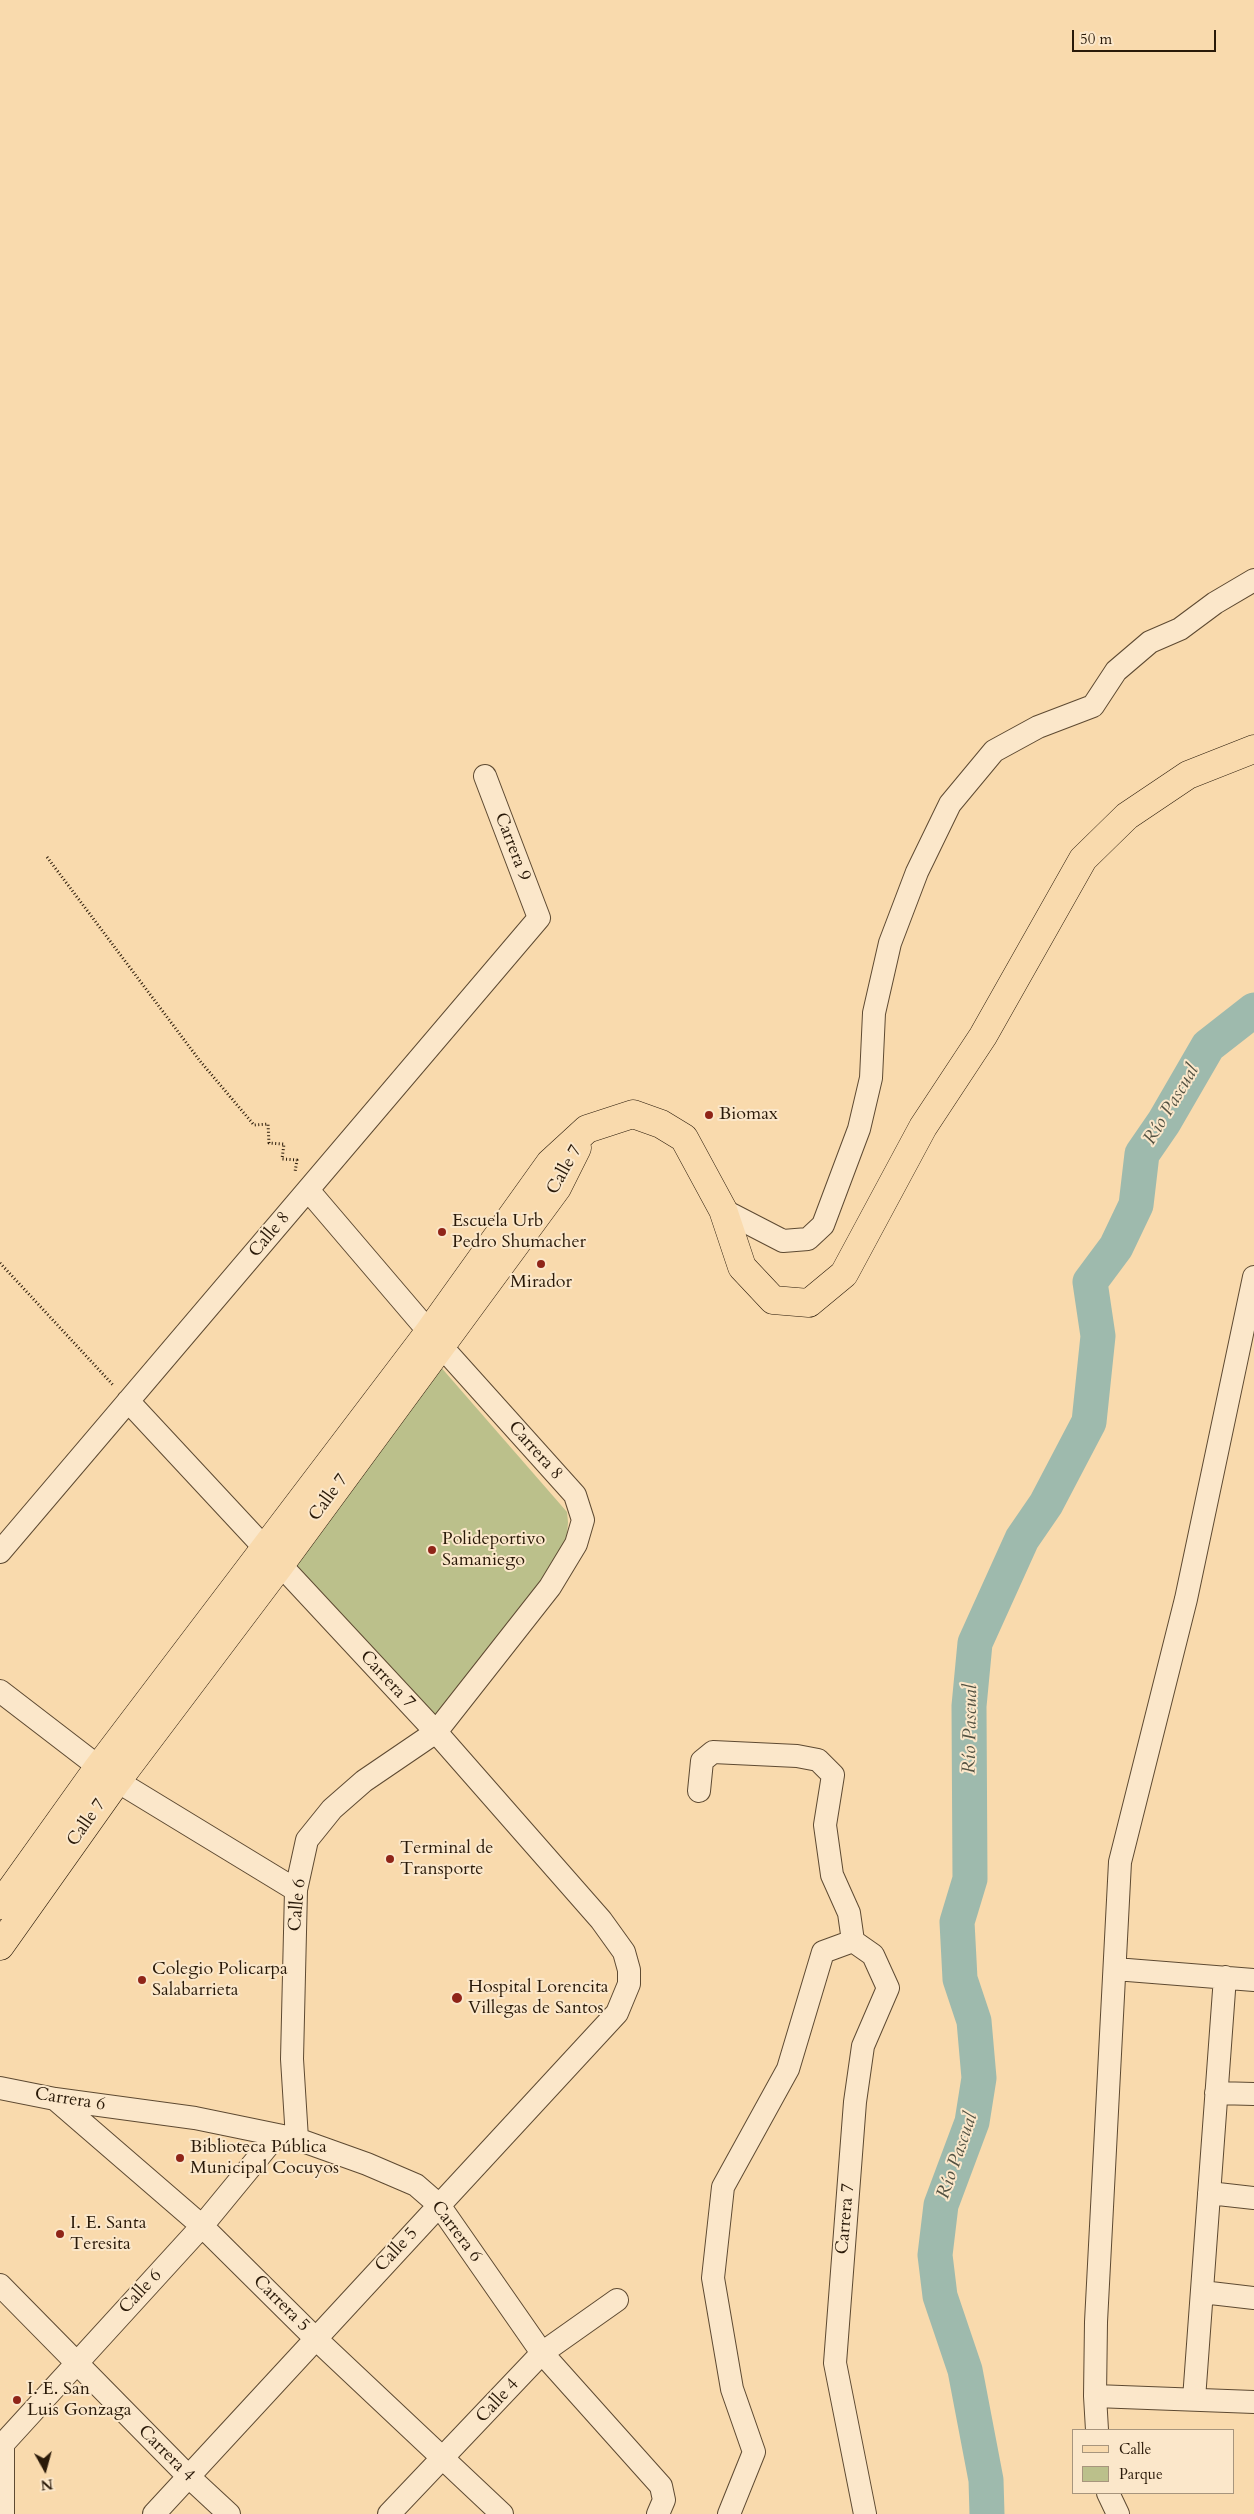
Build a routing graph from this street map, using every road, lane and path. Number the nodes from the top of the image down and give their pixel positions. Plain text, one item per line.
1 (1254, 580) edge
2 (1254, 749) edge
3 (484, 776) dead end
4 (47, 857) dead end
5 (539, 918) joint
6 (308, 1190) junction
7 (723, 1210) junction
8 (0, 1263) edge
9 (1254, 1277) edge
10 (435, 1339) junction
11 (128, 1401) junction
12 (0, 1552) edge
13 (272, 1556) junction
14 (0, 1691) edge
15 (436, 1732) junction
16 (108, 1774) junction
17 (699, 1791) dead end
18 (296, 1890) junction
19 (0, 1906) edge
20 (853, 1942) junction
21 (0, 1946) edge
22 (1115, 1969) junction
23 (629, 1970) joint
24 (1225, 1977) junction
25 (1254, 1980) edge
26 (0, 2088) edge
27 (1216, 2093) junction
28 (1254, 2094) edge
29 (55, 2099) junction
30 (286, 2138) junction
31 (1209, 2194) junction
32 (1254, 2198) edge
33 (439, 2205) junction
34 (202, 2226) junction
35 (0, 2285) edge
36 (1202, 2292) junction
37 (1254, 2298) edge
38 (617, 2300) dead end
39 (315, 2338) junction
40 (542, 2353) junction
41 (77, 2362) junction
42 (1094, 2396) junction
43 (1194, 2399) junction
44 (1254, 2402) edge
45 (1098, 2429) edge
46 (444, 2458) junction
47 (188, 2476) junction
48 (1108, 2494) edge
49 (661, 2507) edge
50 (3, 2514) edge
51 (154, 2514) edge
52 (229, 2514) edge
53 (389, 2514) edge
54 (502, 2514) edge
55 (729, 2514) edge
56 (865, 2514) edge
57 (1118, 2514) edge

1 - 7 street
2 - 7 main road
3 - 5 street, Carrera 9
4 - 6 path
5 - 6 street, Calle 8
6 - 10 street, Carrera 8
6 - 11 street, Calle 8
7 - 10 main road, Calle 7
8 - 11 path
9 - 22 street
10 - 13 main road, Calle 7
10 - 15 street, Carrera 8
11 - 12 street, Calle 8
11 - 13 street, Carrera 7
13 - 15 street, Carrera 7
13 - 16 main road, Calle 7
14 - 16 street
15 - 18 street, Calle 6
15 - 23 street, Carrera 7
16 - 18 street
16 - 19 main road, Calle 7
16 - 21 main road, Calle 7
17 - 20 street
18 - 30 street, Calle 6
20 - 55 street
20 - 56 street, Carrera 7
22 - 24 street
22 - 42 street
23 - 33 street, Calle 5
24 - 25 street
24 - 27 street
26 - 29 street, Carrera 6
27 - 28 street
27 - 31 street
29 - 30 street, Carrera 6
29 - 34 street, Carrera 5
30 - 33 street, Carrera 6
30 - 34 street, Calle 6
31 - 32 street
31 - 36 street
33 - 39 street, Calle 5
33 - 40 street, Carrera 6
34 - 39 street, Carrera 5
34 - 41 street, Calle 6
35 - 41 street, Carrera 4
36 - 37 street
36 - 43 street
38 - 40 street, Calle 4
39 - 46 street, Carrera 5
39 - 47 street, Calle 5
40 - 46 street, Calle 4
40 - 49 street, Carrera 6
41 - 47 street, Carrera 4
41 - 50 street, Calle 6
42 - 43 street
42 - 45 street
43 - 44 street
46 - 53 street, Calle 4
46 - 54 street, Carrera 5
47 - 51 street, Calle 5
47 - 52 street, Carrera 4
48 - 57 street

